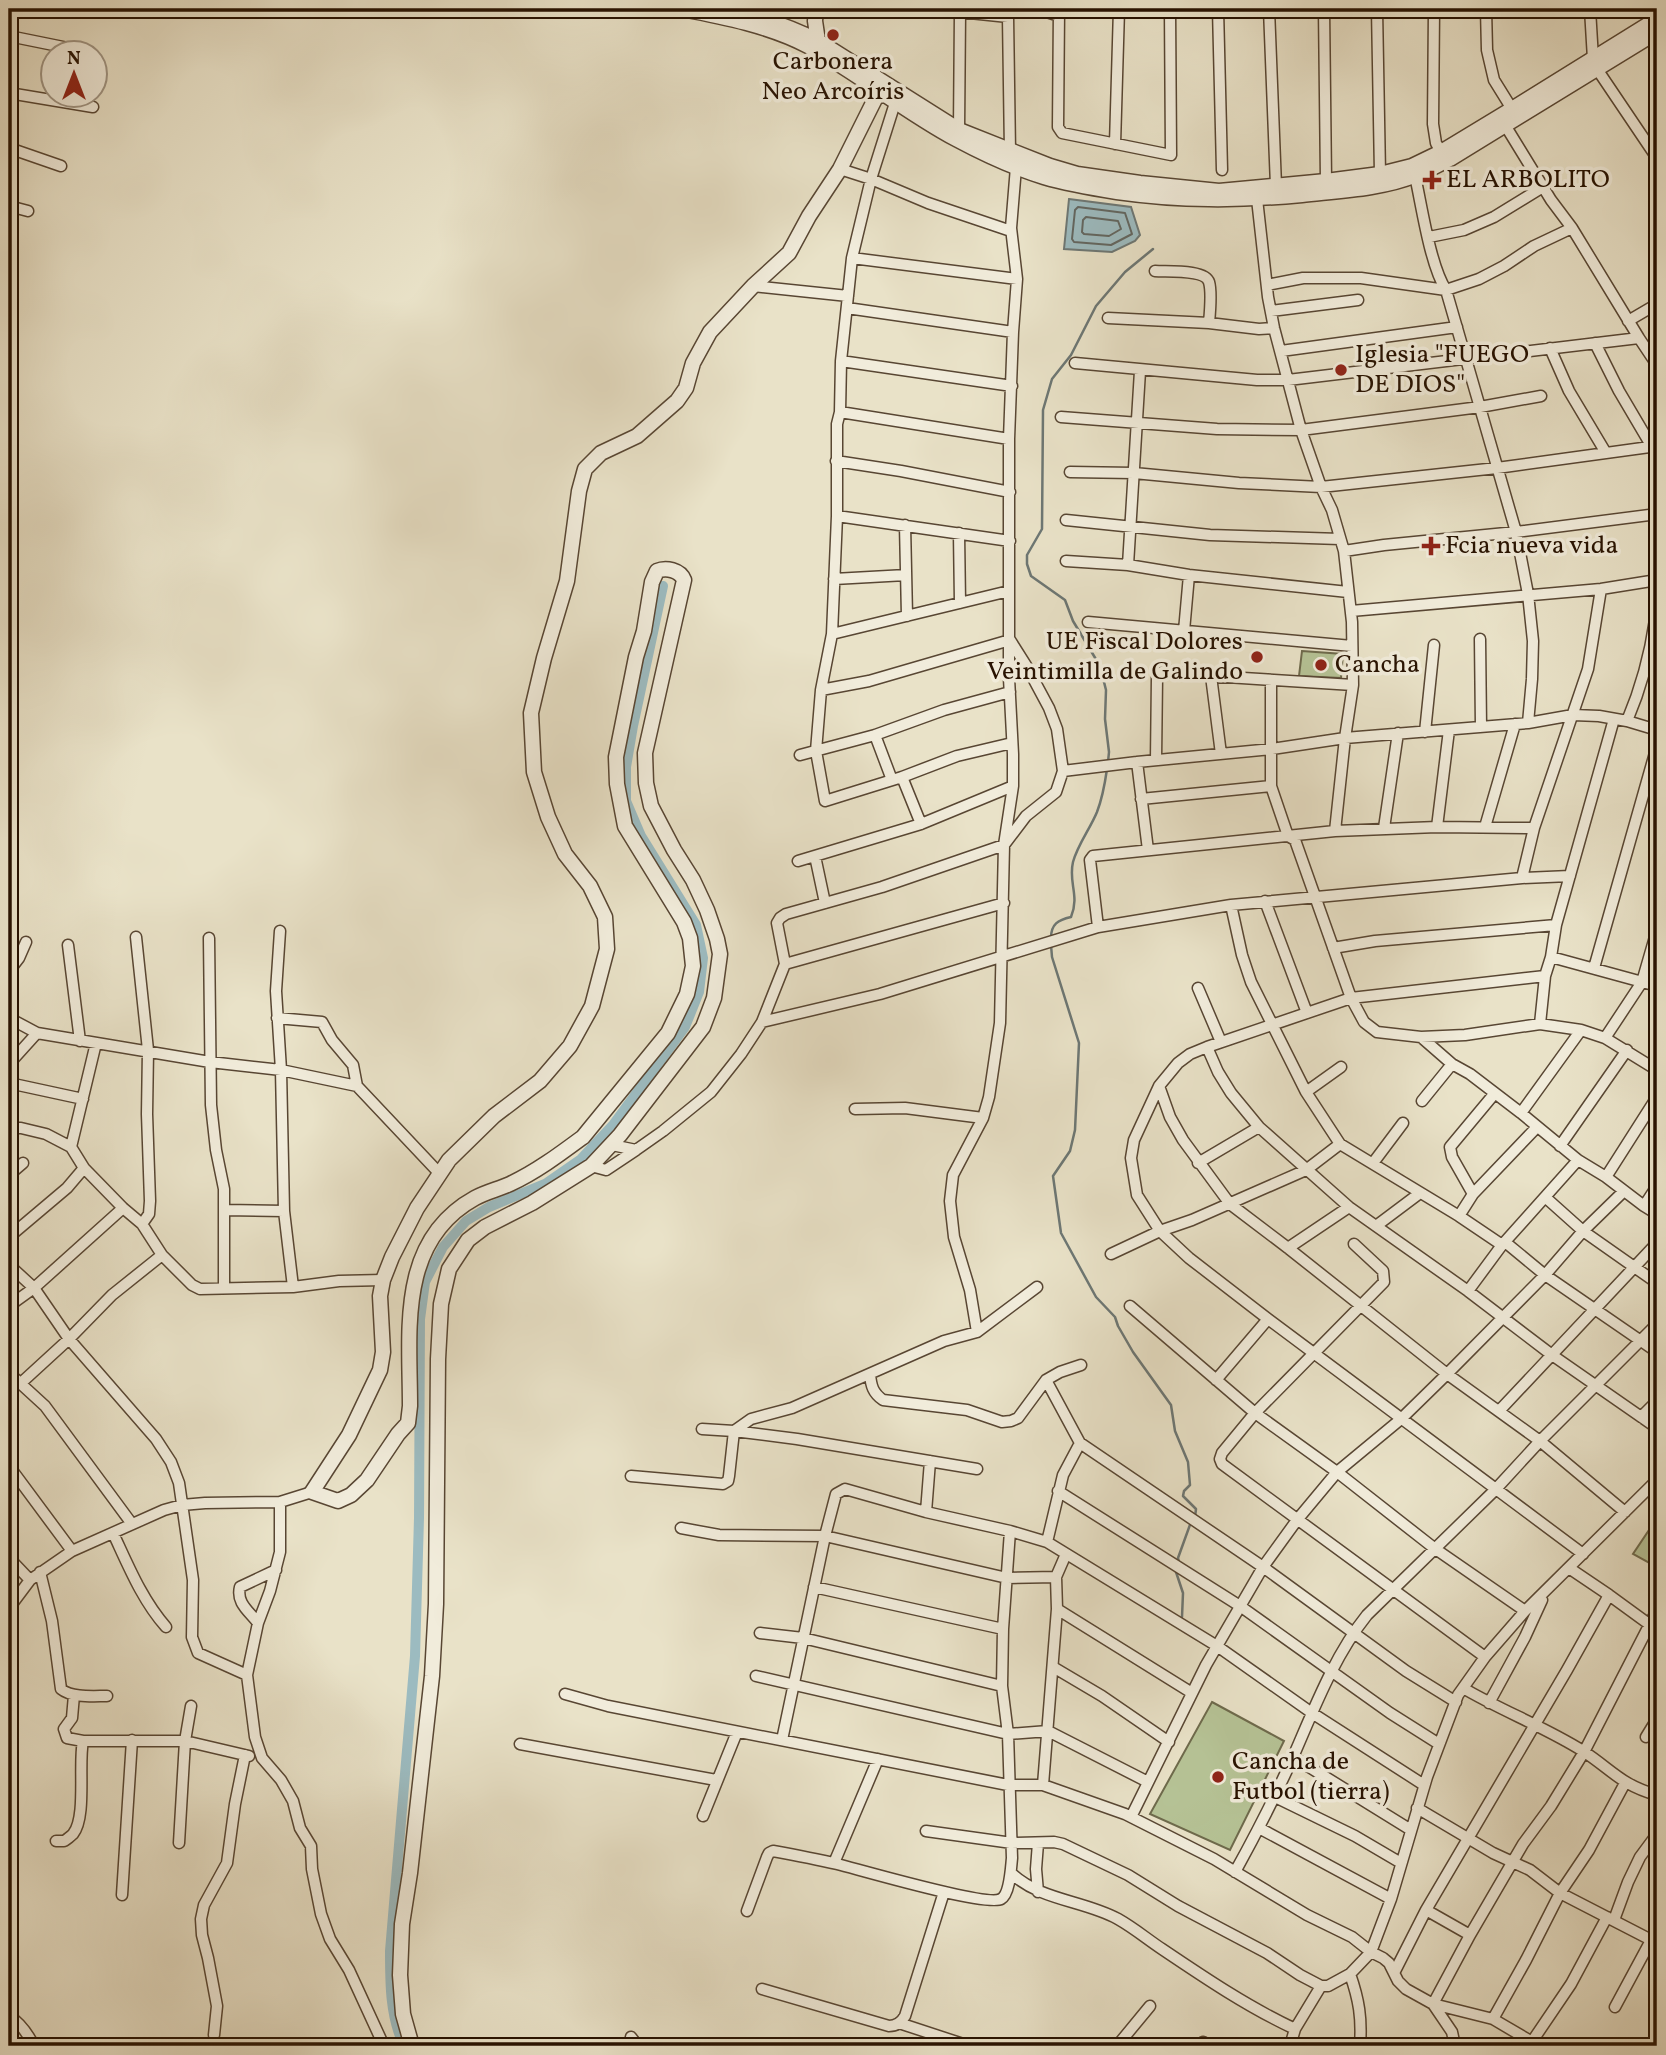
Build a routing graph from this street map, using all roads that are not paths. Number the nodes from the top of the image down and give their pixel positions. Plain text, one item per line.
1 (682, 9) edge
2 (729, 9) edge
3 (896, 9) edge
4 (1038, 9) edge
5 (1118, 9) edge
6 (1170, 9) edge
7 (1218, 9) edge
8 (1269, 9) edge
9 (1324, 9) edge
10 (1377, 9) edge
11 (1434, 9) edge
12 (1486, 9) edge
13 (1590, 9) edge
14 (815, 10) edge
15 (960, 12) junction
16 (1059, 13) edge
17 (1657, 19) edge
18 (797, 30) junction
19 (1657, 32) edge
20 (9, 36) edge
21 (818, 41) junction
22 (38, 42) edge
23 (1595, 64) junction
24 (879, 91) junction
25 (9, 93) edge
26 (38, 98) edge
27 (895, 103) junction
28 (1512, 109) junction
29 (1505, 125) junction
30 (959, 130) junction
31 (1115, 144) junction
32 (9, 148) edge
33 (1010, 152) junction
34 (1441, 152) junction
35 (1657, 158) edge
36 (61, 166) dead end
37 (1016, 167) junction
38 (840, 169) junction
39 (1223, 170) dead end
40 (1380, 174) junction
41 (1415, 176) junction
42 (871, 178) junction
43 (1326, 181) junction
44 (1276, 186) junction
45 (1543, 187) junction
46 (1256, 199) junction
47 (9, 206) edge
48 (28, 211) dead end
49 (1568, 224) junction
50 (1011, 231) junction
51 (1429, 237) junction
52 (852, 258) junction
53 (1155, 271) dead end
54 (1017, 279) junction
55 (1267, 283) junction
56 (1443, 285) junction
57 (753, 286) junction
58 (848, 296) junction
59 (1358, 300) dead end
60 (1657, 304) edge
61 (847, 308) junction
62 (1271, 311) junction
63 (1108, 318) dead end
64 (1628, 321) junction
65 (1209, 323) junction
66 (1457, 327) junction
67 (1274, 328) junction
68 (1013, 332) junction
69 (1639, 338) junction
70 (1595, 343) junction
71 (1550, 348) junction
72 (1281, 351) junction
73 (1465, 358) junction
74 (841, 361) junction
75 (1075, 363) dead end
76 (1657, 365) edge
77 (1140, 370) junction
78 (1287, 380) junction
79 (1012, 386) junction
80 (1541, 396) dead end
81 (1480, 407) junction
82 (840, 412) junction
83 (1061, 417) dead end
84 (1137, 424) junction
85 (1301, 430) junction
86 (1009, 439) junction
87 (1655, 446) edge
88 (1606, 453) junction
89 (836, 461) junction
90 (1497, 468) junction
91 (1070, 472) dead end
92 (1134, 473) junction
93 (1321, 486) junction
94 (1010, 492) junction
95 (1657, 514) edge
96 (837, 516) junction
97 (1066, 520) dead end
98 (905, 525) junction
99 (1131, 527) junction
100 (1516, 532) junction
101 (959, 533) junction
102 (1340, 539) junction
103 (1010, 541) junction
104 (1344, 551) junction
105 (1066, 561) dead end
106 (1128, 565) junction
107 (906, 575) junction
108 (1189, 575) junction
109 (834, 579) junction
110 (1657, 580) edge
111 (1601, 589) junction
112 (1009, 591) junction
113 (1348, 592) junction
114 (1528, 594) junction
115 (960, 603) junction
116 (1351, 611) junction
117 (907, 616) junction
118 (1654, 620) dead end
119 (1088, 622) dead end
120 (1184, 631) junction
121 (832, 634) junction
122 (1480, 639) dead end
123 (1010, 640) junction
124 (1434, 645) dead end
125 (1352, 646) junction
126 (1211, 676) junction
127 (1270, 680) junction
128 (1353, 685) junction
129 (821, 690) junction
130 (1010, 692) junction
131 (1573, 715) junction
132 (1614, 719) junction
133 (1628, 721) junction
134 (1528, 723) junction
135 (1515, 724) junction
136 (1481, 727) junction
137 (1449, 730) junction
138 (1657, 730) edge
139 (1425, 732) junction
140 (1398, 733) junction
141 (875, 735) junction
142 (1345, 738) junction
143 (1012, 743) junction
144 (1657, 746) edge
145 (1272, 749) junction
146 (816, 751) junction
147 (1221, 754) junction
148 (800, 755) dead end
149 (1156, 760) junction
150 (1137, 762) junction
151 (1063, 771) junction
152 (897, 778) junction
153 (1013, 786) junction
154 (1271, 786) junction
155 (1141, 799) junction
156 (921, 824) junction
157 (1437, 827) junction
158 (1485, 827) junction
159 (1384, 828) junction
160 (1534, 828) junction
161 (1335, 831) junction
162 (1288, 836) junction
163 (1004, 845) junction
164 (1148, 849) junction
165 (815, 856) junction
166 (798, 861) dead end
167 (1570, 876) junction
168 (1522, 878) junction
169 (1315, 897) junction
170 (1265, 901) junction
171 (825, 903) junction
172 (1004, 903) junction
173 (1231, 905) junction
174 (1556, 925) junction
175 (1098, 927) junction
176 (1657, 930) edge
177 (280, 931) dead end
178 (136, 937) dead end
179 (209, 939) dead end
180 (26, 942) dead end
181 (68, 945) dead end
182 (1333, 948) junction
183 (1002, 956) junction
184 (1551, 957) junction
185 (785, 964) junction
186 (1594, 968) junction
187 (9, 971) edge
188 (1545, 976) junction
189 (1642, 982) junction
190 (1657, 986) edge
191 (1198, 988) dead end
192 (1351, 998) junction
193 (1307, 1013) junction
194 (9, 1018) edge
195 (277, 1018) junction
196 (762, 1022) junction
197 (1540, 1024) junction
198 (1271, 1025) junction
199 (1581, 1030) junction
200 (37, 1033) junction
201 (1421, 1037) junction
202 (1605, 1038) junction
203 (80, 1041) junction
204 (1221, 1042) junction
205 (96, 1043) junction
206 (1207, 1047) junction
207 (148, 1050) junction
208 (1626, 1050) junction
209 (210, 1062) junction
210 (9, 1064) edge
211 (1452, 1064) junction
212 (1341, 1067) dead end
213 (281, 1070) junction
214 (1657, 1070) edge
215 (9, 1083) edge
216 (357, 1086) junction
217 (1159, 1086) junction
218 (1306, 1092) junction
219 (1495, 1093) junction
220 (1657, 1097) edge
221 (83, 1099) junction
222 (1422, 1101) dead end
223 (855, 1109) dead end
224 (1521, 1112) junction
225 (983, 1118) junction
226 (1404, 1123) dead end
227 (1259, 1127) junction
228 (1537, 1127) junction
229 (9, 1128) edge
230 (1340, 1144) junction
231 (612, 1145) junction
232 (1560, 1146) junction
233 (71, 1147) junction
234 (636, 1150) junction
235 (1578, 1160) junction
236 (23, 1163) dead end
237 (1198, 1163) junction
238 (1373, 1164) junction
239 (592, 1166) junction
240 (85, 1168) junction
241 (1306, 1170) junction
242 (440, 1174) junction
243 (9, 1175) edge
244 (1606, 1177) junction
245 (1657, 1186) edge
246 (1623, 1192) junction
247 (1420, 1193) junction
248 (1473, 1194) junction
249 (1545, 1197) junction
250 (1230, 1204) junction
251 (1644, 1206) junction
252 (1349, 1207) junction
253 (122, 1208) junction
254 (224, 1210) junction
255 (284, 1210) junction
256 (1657, 1214) edge
257 (1459, 1216) junction
258 (142, 1224) junction
259 (1376, 1226) junction
260 (1160, 1231) junction
261 (1583, 1231) junction
262 (9, 1237) edge
263 (1657, 1243) edge
264 (1354, 1244) dead end
265 (1504, 1244) junction
266 (1287, 1248) junction
267 (1111, 1254) dead end
268 (162, 1255) junction
269 (9, 1265) edge
270 (1635, 1267) junction
271 (1545, 1275) junction
272 (383, 1280) junction
273 (1657, 1283) edge
274 (224, 1287) junction
275 (293, 1287) junction
276 (1037, 1287) dead end
277 (34, 1288) junction
278 (1468, 1291) junction
279 (9, 1306) edge
280 (1130, 1306) dead end
281 (1360, 1307) junction
282 (1595, 1310) junction
283 (1502, 1318) junction
284 (1268, 1319) junction
285 (1657, 1324) edge
286 (977, 1332) junction
287 (69, 1339) junction
288 (1640, 1340) junction
289 (1657, 1352) edge
290 (1315, 1353) junction
291 (1552, 1355) junction
292 (1081, 1365) dead end
293 (9, 1373) edge
294 (870, 1374) junction
295 (1447, 1374) junction
296 (1046, 1380) junction
297 (1216, 1380) junction
298 (21, 1383) junction
299 (1597, 1385) junction
300 (1657, 1401) edge
301 (1499, 1411) junction
302 (1255, 1413) junction
303 (1642, 1417) junction
304 (1401, 1419) junction
305 (1657, 1427) edge
306 (702, 1429) dead end
307 (734, 1431) junction
308 (1540, 1440) junction
309 (1080, 1443) junction
310 (930, 1461) junction
311 (9, 1466) edge
312 (977, 1469) dead end
313 (1337, 1472) junction
314 (631, 1476) dead end
315 (1657, 1480) edge
316 (1495, 1490) junction
317 (1058, 1491) junction
318 (312, 1492) junction
319 (281, 1502) junction
320 (182, 1505) junction
321 (926, 1512) junction
322 (1625, 1512) junction
323 (1297, 1520) junction
324 (132, 1524) junction
325 (681, 1528) dead end
326 (1010, 1531) junction
327 (113, 1533) junction
328 (825, 1536) junction
329 (1047, 1542) junction
330 (1434, 1548) junction
331 (72, 1551) junction
332 (1066, 1554) junction
333 (1583, 1554) junction
334 (9, 1558) edge
335 (1263, 1567) junction
336 (1569, 1568) junction
337 (276, 1570) junction
338 (40, 1572) junction
339 (1056, 1577) junction
340 (1007, 1578) junction
341 (30, 1580) junction
342 (814, 1587) junction
343 (1391, 1590) junction
344 (1545, 1594) junction
345 (1609, 1595) junction
346 (1240, 1606) junction
347 (9, 1608) edge
348 (1057, 1609) junction
349 (1657, 1610) edge
350 (1525, 1611) junction
351 (258, 1623) junction
352 (166, 1627) dead end
353 (1653, 1628) edge
354 (1003, 1629) junction
355 (1353, 1632) junction
356 (760, 1633) dead end
357 (803, 1638) junction
358 (1217, 1646) junction
359 (1485, 1657) junction
360 (1053, 1667) junction
361 (1332, 1672) junction
362 (247, 1675) junction
363 (756, 1676) dead end
364 (793, 1685) junction
365 (1002, 1686) junction
366 (1463, 1688) junction
367 (1192, 1693) junction
368 (565, 1694) dead end
369 (74, 1695) junction
370 (107, 1696) dead end
371 (1455, 1702) junction
372 (1489, 1703) junction
373 (191, 1706) dead end
374 (1312, 1713) junction
375 (1657, 1719) edge
376 (1535, 1725) junction
377 (1048, 1731) junction
378 (737, 1732) junction
379 (1008, 1734) junction
380 (1646, 1738) dead end
381 (132, 1740) junction
382 (782, 1740) junction
383 (82, 1741) junction
384 (186, 1741) junction
385 (1169, 1742) junction
386 (520, 1744) dead end
387 (1439, 1744) junction
388 (1584, 1752) junction
389 (245, 1755) junction
390 (262, 1758) junction
391 (1293, 1758) junction
392 (878, 1759) junction
393 (716, 1780) junction
394 (1148, 1782) junction
395 (1625, 1783) junction
396 (1008, 1785) junction
397 (1042, 1785) junction
398 (1424, 1785) junction
399 (1657, 1794) edge
400 (1275, 1797) junction
401 (1417, 1808) junction
402 (703, 1816) dead end
403 (1131, 1817) junction
404 (1259, 1828) junction
405 (1411, 1830) junction
406 (926, 1831) dead end
407 (1657, 1833) edge
408 (1469, 1839) junction
409 (56, 1841) dead end
410 (178, 1843) dead end
411 (1012, 1843) junction
412 (1038, 1843) junction
413 (834, 1863) junction
414 (1401, 1863) junction
415 (1512, 1863) junction
416 (1235, 1872) junction
417 (1011, 1873) junction
418 (944, 1892) junction
419 (1038, 1892) junction
420 (1560, 1893) junction
421 (122, 1895) dead end
422 (1391, 1899) junction
423 (1426, 1910) junction
424 (747, 1911) dead end
425 (1611, 1919) junction
426 (1657, 1929) edge
427 (1470, 1935) junction
428 (1654, 1941) edge
429 (1371, 1952) junction
430 (1394, 1973) junction
431 (1350, 1974) junction
432 (1321, 1986) junction
433 (762, 1989) dead end
434 (1433, 2004) junction
435 (1150, 2006) dead end
436 (1615, 2007) dead end
437 (9, 2016) edge
438 (1493, 2019) junction
439 (899, 2023) junction
440 (1295, 2029) junction
441 (214, 2035) dead end
442 (963, 2044) dead end
443 (1533, 2045) edge
444 (34, 2046) edge
445 (384, 2046) edge
446 (412, 2046) edge
447 (1117, 2046) edge
448 (1290, 2046) edge
449 (1360, 2046) edge
450 (1455, 2046) edge

1 - 24 street
2 - 18 street
3 - 15 street
4 - 16 street
5 - 31 street
6 - 31 street
7 - 39 street
8 - 44 street
9 - 43 street
10 - 40 street
11 - 34 street
12 - 28 street
13 - 23 street
14 - 18 street
14 - 21 street
15 - 30 street
15 - 33 street
16 - 31 street
17 - 23 street
18 - 21 street
19 - 23 street
20 - 22 street
21 - 30 street
23 - 28 street
23 - 29 street
23 - 35 street
24 - 27 street
24 - 38 street
25 - 26 street
27 - 37 street
27 - 42 street
28 - 34 street
29 - 41 street
29 - 45 street
30 - 33 street
32 - 36 street
33 - 44 street
34 - 40 street
37 - 46 street
37 - 50 street
38 - 42 street
38 - 57 street
40 - 43 street
41 - 46 street
41 - 51 street
42 - 50 street
42 - 52 street
43 - 44 street
45 - 49 street
45 - 51 street
46 - 55 street
47 - 48 street
49 - 56 street
49 - 64 street
50 - 54 street
51 - 56 street
52 - 54 street
52 - 58 street
53 - 65 street
54 - 68 street
55 - 56 street
55 - 62 street
56 - 66 street
57 - 58 street
57 - 242 street
58 - 61 street
59 - 62 street
60 - 64 street
61 - 68 street
61 - 74 street
62 - 67 street
63 - 65 street
64 - 69 street
65 - 67 street
66 - 72 street
66 - 73 street
67 - 72 street
68 - 79 street
69 - 70 street
69 - 76 street
70 - 71 street
70 - 87 street
71 - 73 street
71 - 88 street
72 - 78 street
73 - 78 street
73 - 81 street
74 - 79 street
74 - 82 street
75 - 77 street
77 - 78 street
77 - 84 street
78 - 85 street
79 - 86 street
80 - 81 street
81 - 85 street
81 - 90 street
82 - 86 street
82 - 89 street
83 - 84 street
84 - 85 street
84 - 92 street
85 - 93 street
86 - 94 street
87 - 88 street
88 - 90 street
89 - 94 street
89 - 96 street
90 - 93 street
90 - 100 street
91 - 92 street
92 - 93 street
92 - 99 street
93 - 102 street
94 - 103 street
95 - 100 street
96 - 98 street
96 - 109 street
97 - 99 street
98 - 101 street
98 - 107 street
99 - 102 street
99 - 106 street
100 - 104 street
100 - 114 street
101 - 103 street
101 - 115 street
102 - 104 street
103 - 112 street
104 - 113 street
105 - 106 street
106 - 108 street
107 - 109 street
107 - 117 street
108 - 113 street
108 - 120 street
109 - 121 street
110 - 111 street
111 - 114 street
111 - 131 street
112 - 115 street
112 - 123 street
113 - 116 street
114 - 116 street
114 - 134 street
115 - 117 street
116 - 125 street
117 - 121 street
118 - 133 street
119 - 120 street
120 - 125 street
121 - 129 street
122 - 136 street
123 - 129 street
123 - 130 street
123 - 151 street
124 - 139 street
125 - 128 street
126 - 127 street
126 - 147 street
126 - 149 street
127 - 128 street
127 - 145 street
128 - 142 street
129 - 146 street
130 - 141 street
130 - 143 street
131 - 132 street
131 - 134 street
131 - 160 street
132 - 133 street
132 - 167 street
133 - 138 street
134 - 135 street
135 - 136 street
135 - 158 street
136 - 137 street
137 - 139 street
137 - 157 street
139 - 140 street
140 - 142 street
140 - 159 street
141 - 146 street
141 - 152 street
142 - 145 street
142 - 161 street
143 - 152 street
143 - 153 street
144 - 186 street
145 - 147 street
145 - 154 street
146 - 148 street
146 - 152 street
147 - 149 street
149 - 150 street
150 - 151 street
150 - 155 street
151 - 163 street
152 - 156 street
153 - 156 street
153 - 163 street
154 - 155 street
154 - 162 street
155 - 164 street
156 - 165 street
157 - 158 street
157 - 159 street
158 - 160 street
159 - 161 street
160 - 168 street
161 - 162 street
162 - 164 street
162 - 169 street
163 - 171 street
163 - 172 street
164 - 175 street
165 - 166 street
165 - 171 street
167 - 168 street
167 - 174 street
168 - 169 street
169 - 170 street
169 - 182 street
170 - 173 street
170 - 193 street
171 - 185 street
172 - 183 street
172 - 185 street
173 - 175 street
173 - 198 street
174 - 182 street
174 - 184 street
175 - 183 street
176 - 189 street
177 - 195 street
178 - 207 street
179 - 209 street
180 - 187 street
181 - 203 street
182 - 192 street
183 - 196 street
183 - 225 street
184 - 186 street
184 - 188 street
185 - 196 street
186 - 189 street
188 - 192 street
188 - 197 street
189 - 190 street
189 - 202 street
191 - 204 street
192 - 193 street
192 - 201 street
193 - 198 street
194 - 200 street
195 - 213 street
195 - 216 street
196 - 234 street
197 - 199 street
197 - 201 street
198 - 204 street
198 - 218 street
199 - 202 street
199 - 224 street
200 - 203 street
200 - 210 street
201 - 211 street
202 - 208 street
203 - 205 street
204 - 206 street
205 - 207 street
205 - 221 street
206 - 217 street
206 - 227 street
207 - 209 street
207 - 258 street
208 - 214 street
208 - 232 street
209 - 213 street
209 - 254 street
211 - 219 street
211 - 222 street
212 - 218 street
213 - 216 street
213 - 255 street
215 - 221 street
216 - 242 street
217 - 237 street
217 - 260 street
218 - 230 street
219 - 224 street
219 - 248 street
220 - 244 street
221 - 233 street
223 - 225 street
224 - 228 street
225 - 286 street
226 - 238 street
227 - 237 street
227 - 241 street
228 - 232 street
228 - 248 street
229 - 233 street
230 - 238 street
230 - 241 street
231 - 234 street
231 - 239 street
231 - 318 street
232 - 235 street
233 - 240 street
234 - 239 street
235 - 244 street
235 - 249 street
236 - 243 street
237 - 250 street
238 - 247 street
239 - 446 street
240 - 253 street
240 - 262 street
241 - 250 street
241 - 252 street
242 - 272 street
244 - 246 street
245 - 251 street
246 - 251 street
246 - 261 street
247 - 257 street
247 - 259 street
248 - 257 street
249 - 261 street
249 - 265 street
250 - 260 street
250 - 266 street
251 - 256 street
252 - 259 street
252 - 266 street
253 - 258 street
253 - 277 street
254 - 255 street
254 - 274 street
255 - 275 street
257 - 265 street
258 - 268 street
259 - 278 street
260 - 267 street
260 - 284 street
261 - 270 street
261 - 271 street
263 - 270 street
264 - 281 street
265 - 271 street
265 - 278 street
266 - 281 street
268 - 274 street
268 - 287 street
269 - 277 street
270 - 273 street
270 - 282 street
271 - 282 street
271 - 283 street
272 - 275 street
272 - 318 street
274 - 275 street
276 - 286 street
277 - 279 street
277 - 287 street
278 - 283 street
280 - 297 street
281 - 290 street
281 - 295 street
282 - 288 street
282 - 291 street
283 - 291 street
283 - 295 street
284 - 290 street
284 - 297 street
285 - 288 street
286 - 294 street
287 - 298 street
287 - 320 street
288 - 289 street
288 - 299 street
290 - 302 street
290 - 304 street
291 - 299 street
291 - 301 street
292 - 296 street
293 - 298 street
294 - 296 street
294 - 307 street
295 - 301 street
295 - 304 street
296 - 309 street
297 - 302 street
298 - 324 street
299 - 303 street
299 - 308 street
300 - 303 street
301 - 308 street
302 - 313 street
302 - 323 street
303 - 305 street
304 - 313 street
304 - 316 street
306 - 307 street
307 - 310 street
307 - 314 street
308 - 316 street
308 - 322 street
309 - 317 street
309 - 335 street
310 - 312 street
310 - 321 street
311 - 331 street
313 - 323 street
313 - 330 street
315 - 322 street
316 - 330 street
316 - 333 street
317 - 329 street
317 - 346 street
318 - 319 street
319 - 320 street
319 - 337 street
320 - 324 street
320 - 362 street
321 - 326 street
321 - 328 street
322 - 333 street
323 - 335 street
323 - 343 street
324 - 327 street
325 - 328 street
326 - 329 street
326 - 340 street
327 - 331 street
327 - 352 street
328 - 340 street
328 - 342 street
329 - 332 street
330 - 343 street
330 - 350 street
331 - 338 street
332 - 339 street
332 - 358 street
333 - 336 street
334 - 341 street
335 - 346 street
335 - 355 street
336 - 344 street
336 - 345 street
337 - 351 street
337 - 351 street
338 - 341 street
338 - 369 street
339 - 340 street
339 - 348 street
340 - 354 street
341 - 347 street
342 - 354 street
342 - 357 street
343 - 355 street
343 - 359 street
344 - 350 street
344 - 372 street
345 - 353 street
345 - 376 street
346 - 358 street
346 - 361 street
348 - 360 street
348 - 367 street
349 - 353 street
350 - 359 street
351 - 362 street
353 - 388 street
354 - 365 street
355 - 361 street
355 - 371 street
356 - 357 street
357 - 364 street
357 - 365 street
358 - 367 street
358 - 374 street
359 - 366 street
360 - 377 street
360 - 385 street
361 - 374 street
361 - 387 street
362 - 390 street
363 - 364 street
364 - 379 street
364 - 382 street
365 - 379 street
366 - 371 street
366 - 372 street
367 - 385 street
368 - 378 street
369 - 370 street
369 - 383 street
371 - 387 street
372 - 376 street
373 - 384 street
374 - 391 street
374 - 398 street
375 - 380 street
376 - 388 street
376 - 408 street
377 - 379 street
377 - 394 street
377 - 397 street
378 - 382 street
378 - 393 street
379 - 396 street
381 - 383 street
381 - 384 street
381 - 421 street
382 - 392 street
383 - 409 street
384 - 389 street
384 - 410 street
385 - 394 street
386 - 393 street
387 - 398 street
388 - 395 street
388 - 415 street
389 - 390 street
389 - 441 street
390 - 445 street
391 - 400 street
391 - 405 street
392 - 396 street
392 - 413 street
393 - 402 street
394 - 403 street
395 - 399 street
395 - 420 street
396 - 397 street
396 - 411 street
397 - 403 street
398 - 401 street
400 - 404 street
400 - 414 street
401 - 405 street
401 - 408 street
403 - 416 street
404 - 416 street
404 - 422 street
405 - 414 street
406 - 411 street
407 - 425 street
408 - 415 street
408 - 423 street
411 - 412 street
411 - 417 street
412 - 419 street
412 - 432 street
413 - 418 street
413 - 424 street
414 - 422 street
415 - 420 street
415 - 427 street
416 - 429 street
417 - 418 street
417 - 419 street
418 - 439 street
419 - 440 street
420 - 425 street
420 - 438 street
422 - 429 street
423 - 427 street
423 - 430 street
425 - 428 street
425 - 443 street
426 - 428 street
427 - 434 street
428 - 436 street
429 - 430 street
429 - 431 street
430 - 434 street
431 - 432 street
431 - 449 street
432 - 440 street
433 - 439 street
434 - 438 street
434 - 450 street
435 - 447 street
437 - 444 street
438 - 443 street
439 - 442 street
440 - 448 street

